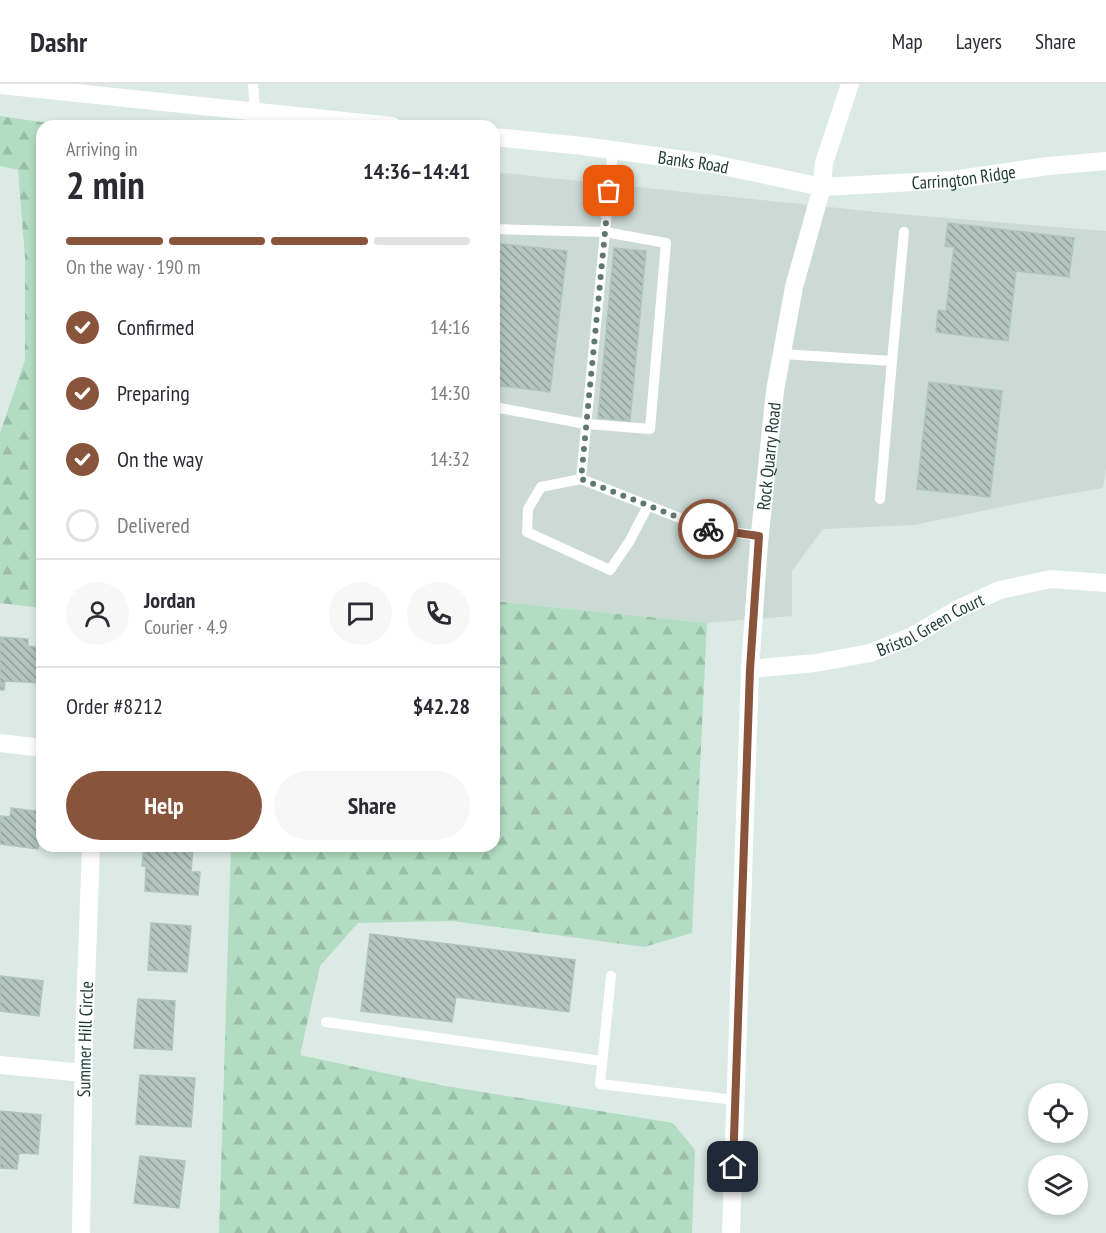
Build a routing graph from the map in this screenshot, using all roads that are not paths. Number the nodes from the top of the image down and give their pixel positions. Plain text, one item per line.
1 (253, 84) edge
2 (850, 84) edge
3 (0, 85) edge
4 (38, 87) edge
5 (265, 117) edge
6 (307, 120) edge
7 (500, 138) edge
8 (613, 150) junction
9 (1106, 161) edge
10 (822, 187) junction
11 (500, 229) edge
12 (904, 231) dead end
13 (605, 232) junction
14 (782, 354) junction
15 (892, 361) junction
16 (500, 407) edge
17 (586, 424) junction
18 (581, 479) junction
19 (880, 499) dead end
20 (648, 506) junction
21 (759, 536) junction
22 (1106, 583) edge
23 (750, 669) junction
24 (0, 743) edge
25 (36, 748) edge
26 (91, 852) edge
27 (611, 976) dead end
28 (326, 1022) dead end
29 (602, 1060) junction
30 (0, 1065) edge
31 (84, 1073) junction
32 (735, 1100) junction
33 (81, 1233) edge
34 (731, 1233) edge

1 - 5 lane
2 - 10 street, Rock Quarry Road
3 - 4 street
4 - 5 street
5 - 6 street
7 - 8 street, Banks Road
8 - 10 street, Banks Road
8 - 13 lane
9 - 10 street, Carrington Ridge
10 - 14 street, Rock Quarry Road
11 - 13 lane
12 - 15 lane
13 - 17 lane
13 - 17 lane
14 - 15 lane
14 - 21 street, Rock Quarry Road
15 - 19 lane
16 - 17 lane
17 - 18 lane
18 - 20 lane
18 - 20 lane
20 - 21 lane
21 - 23 street, Rock Quarry Road
22 - 23 street, Bristol Green Court
23 - 32 street, Rock Quarry Road
24 - 25 street
26 - 31 street, Summer Hill Circle
27 - 29 lane
28 - 29 lane
29 - 32 lane
30 - 31 street
31 - 33 street, Summer Hill Circle
32 - 34 street, Rock Quarry Road

